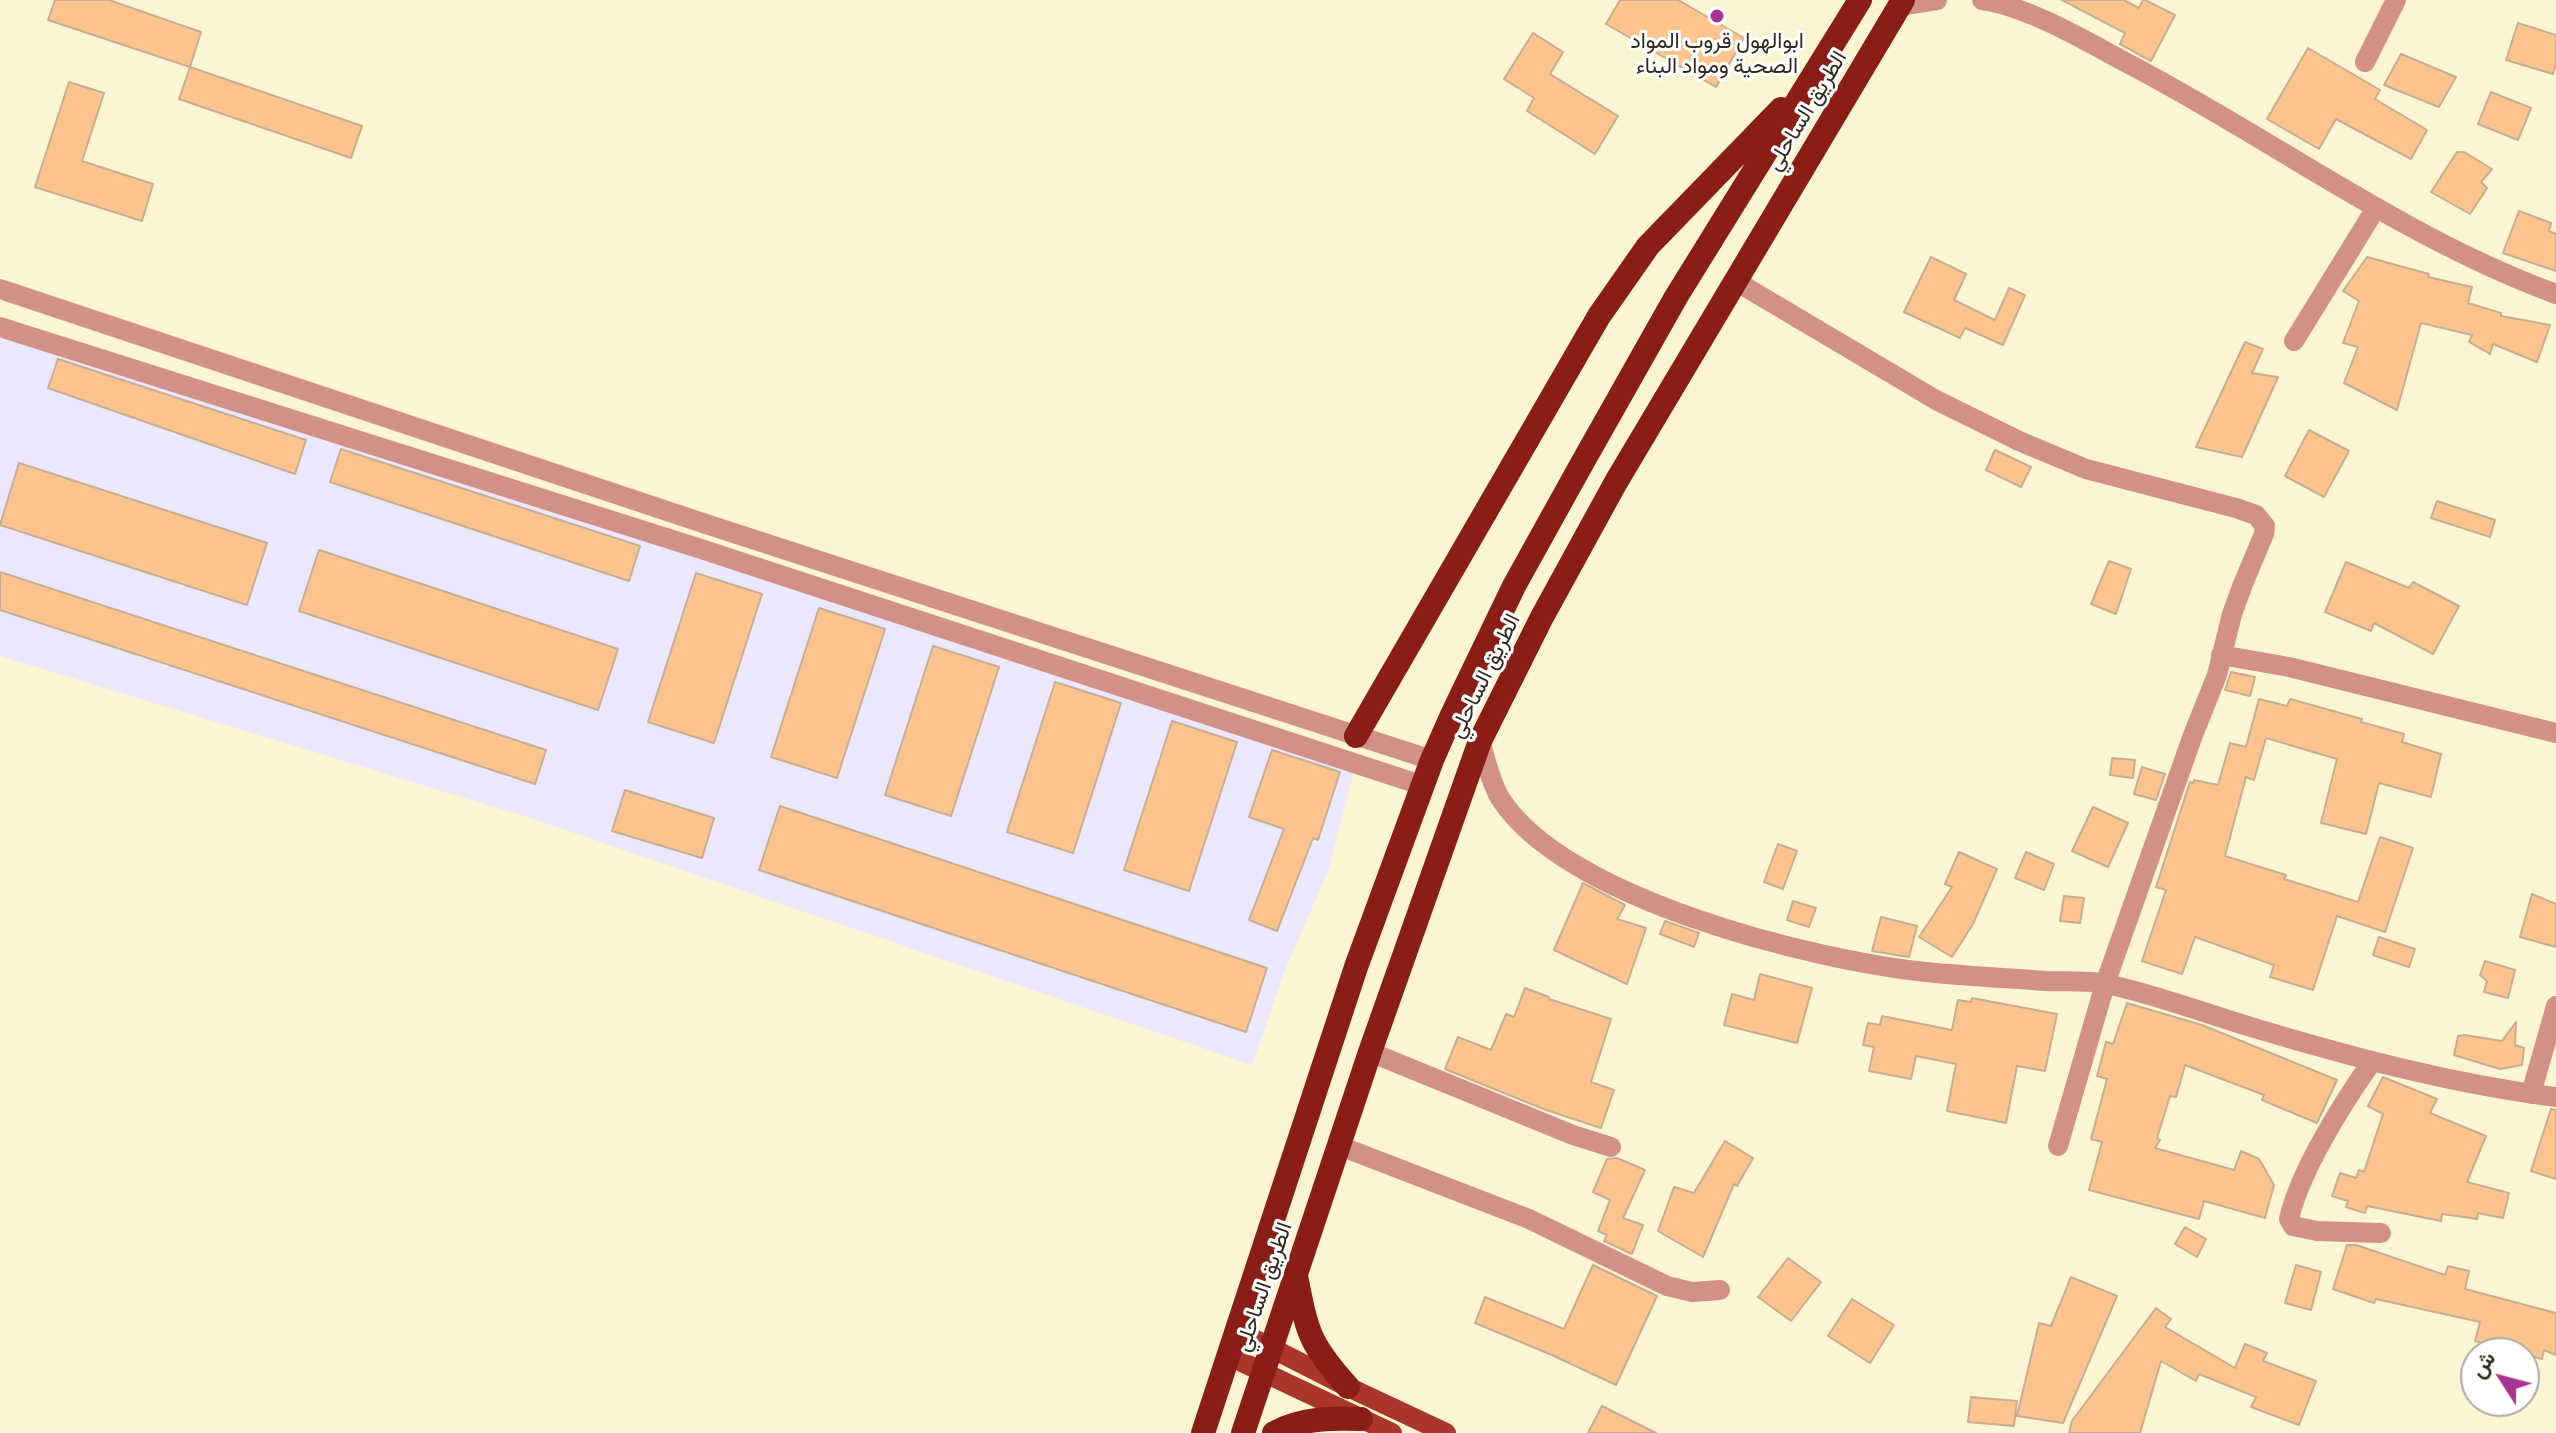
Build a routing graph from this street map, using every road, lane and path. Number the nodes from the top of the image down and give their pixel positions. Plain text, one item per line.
1 (1860, 0) edge
2 (1937, 0) edge
3 (1982, 0) edge
4 (2396, 0) edge
5 (1901, 3) edge
6 (2365, 62) dead end
7 (1816, 73) junction
8 (2376, 208) junction
9 (1737, 282) junction
10 (0, 289) edge
11 (2556, 294) edge
12 (0, 327) edge
13 (2294, 341) dead end
14 (257, 374) junction
15 (249, 404) junction
16 (706, 524) junction
17 (698, 548) junction
18 (2221, 655) junction
19 (2556, 733) edge
20 (1356, 736) junction
21 (1480, 741) junction
22 (1432, 760) junction
23 (1424, 786) junction
24 (2105, 984) junction
25 (2556, 1006) edge
26 (1370, 1052) junction
27 (2371, 1063) junction
28 (2531, 1094) junction
29 (2556, 1097) edge
30 (1340, 1146) junction
31 (2058, 1146) dead end
32 (1611, 1147) dead end
33 (2381, 1233) dead end
34 (1296, 1275) junction
35 (1720, 1290) dead end
36 (1236, 1330) junction
37 (1270, 1348) junction
38 (1227, 1355) junction
39 (1263, 1371) junction
40 (1348, 1387) junction
41 (1361, 1419) junction
42 (1203, 1433) edge
43 (1243, 1433) edge
44 (1274, 1433) edge
45 (1392, 1433) edge
46 (1446, 1433) edge

1 - 7 highway, الطريق الساحلي
2 - 5 street
3 - 8 street
4 - 6 street
5 - 9 highway, الطريق الساحلي
7 - 20 highway
7 - 22 highway, الطريق الساحلي
8 - 11 street
8 - 13 street
9 - 18 street
9 - 21 highway, الطريق الساحلي
10 - 14 street
12 - 15 street
14 - 15 street
14 - 16 street
15 - 17 street
16 - 17 street
16 - 20 street
17 - 23 street
18 - 19 street
18 - 24 street
20 - 22 street
21 - 24 street
21 - 26 highway, الطريق الساحلي
22 - 23 highway, الطريق الساحلي
23 - 36 highway, الطريق الساحلي
24 - 27 street
24 - 31 street
25 - 28 street
26 - 30 highway, الطريق الساحلي
26 - 32 street
27 - 28 street
27 - 33 street
28 - 29 street
30 - 34 highway, الطريق الساحلي
30 - 35 street
34 - 37 highway, الطريق الساحلي
34 - 40 highway
36 - 37 main road
36 - 38 highway, الطريق الساحلي
37 - 39 highway, الطريق الساحلي
37 - 40 main road
38 - 39 main road
38 - 42 highway, الطريق الساحلي
39 - 41 main road
39 - 43 highway, الطريق الساحلي
40 - 46 main road
41 - 44 highway
41 - 45 main road

